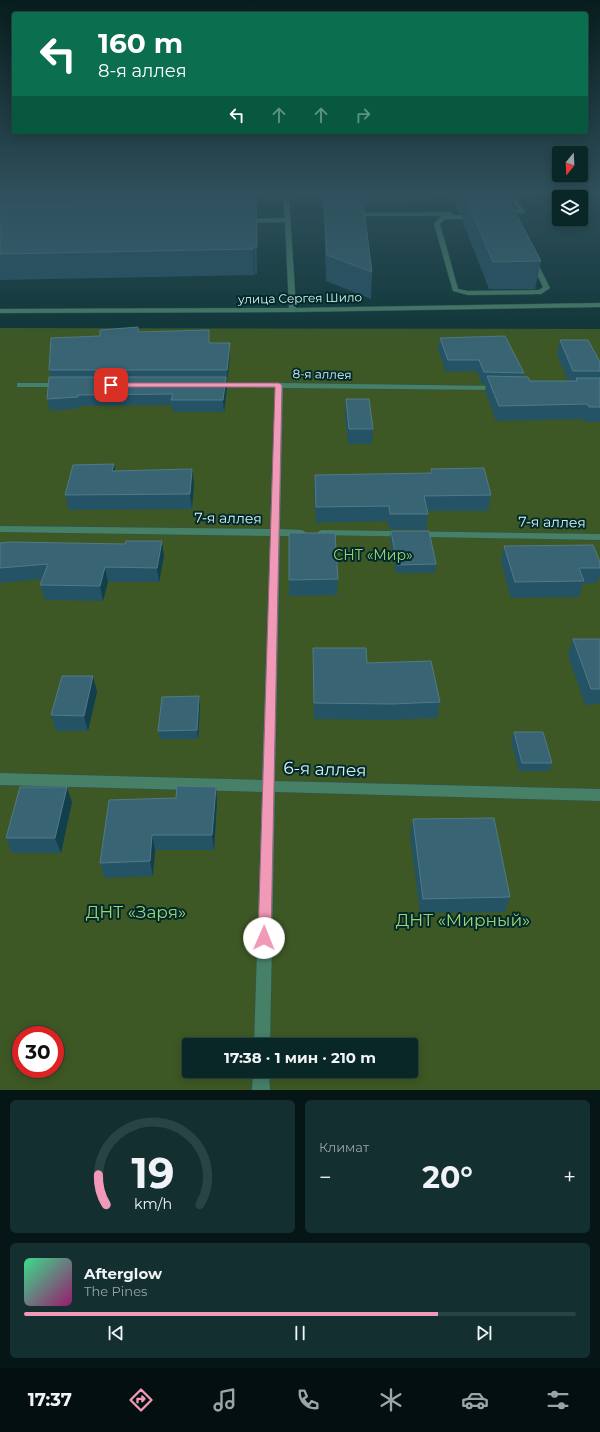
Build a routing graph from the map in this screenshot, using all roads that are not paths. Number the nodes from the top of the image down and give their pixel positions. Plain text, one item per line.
1 (289, 244) edge
2 (442, 244) edge
3 (526, 244) edge
4 (600, 305) edge
5 (293, 310) junction
6 (0, 311) edge
7 (20, 385) dead end
8 (67, 385) edge
9 (208, 385) edge
10 (279, 385) junction
11 (506, 388) edge
12 (0, 529) edge
13 (275, 533) junction
14 (600, 537) edge
15 (0, 779) edge
16 (268, 786) junction
17 (600, 795) edge
18 (262, 1038) edge
19 (261, 1078) edge
20 (261, 1090) edge

1 - 5 street
2 - 3 street
4 - 5 street, улица Сергея Шило
5 - 6 street, улица Сергея Шило
7 - 8 street
9 - 10 street, 8-я аллея
10 - 11 street, 8-я аллея
10 - 13 street
12 - 13 street, 7-я аллея
13 - 14 street, 7-я аллея
13 - 16 street
15 - 16 street, 6-я аллея
16 - 17 street, 6-я аллея
16 - 18 street
19 - 20 street

